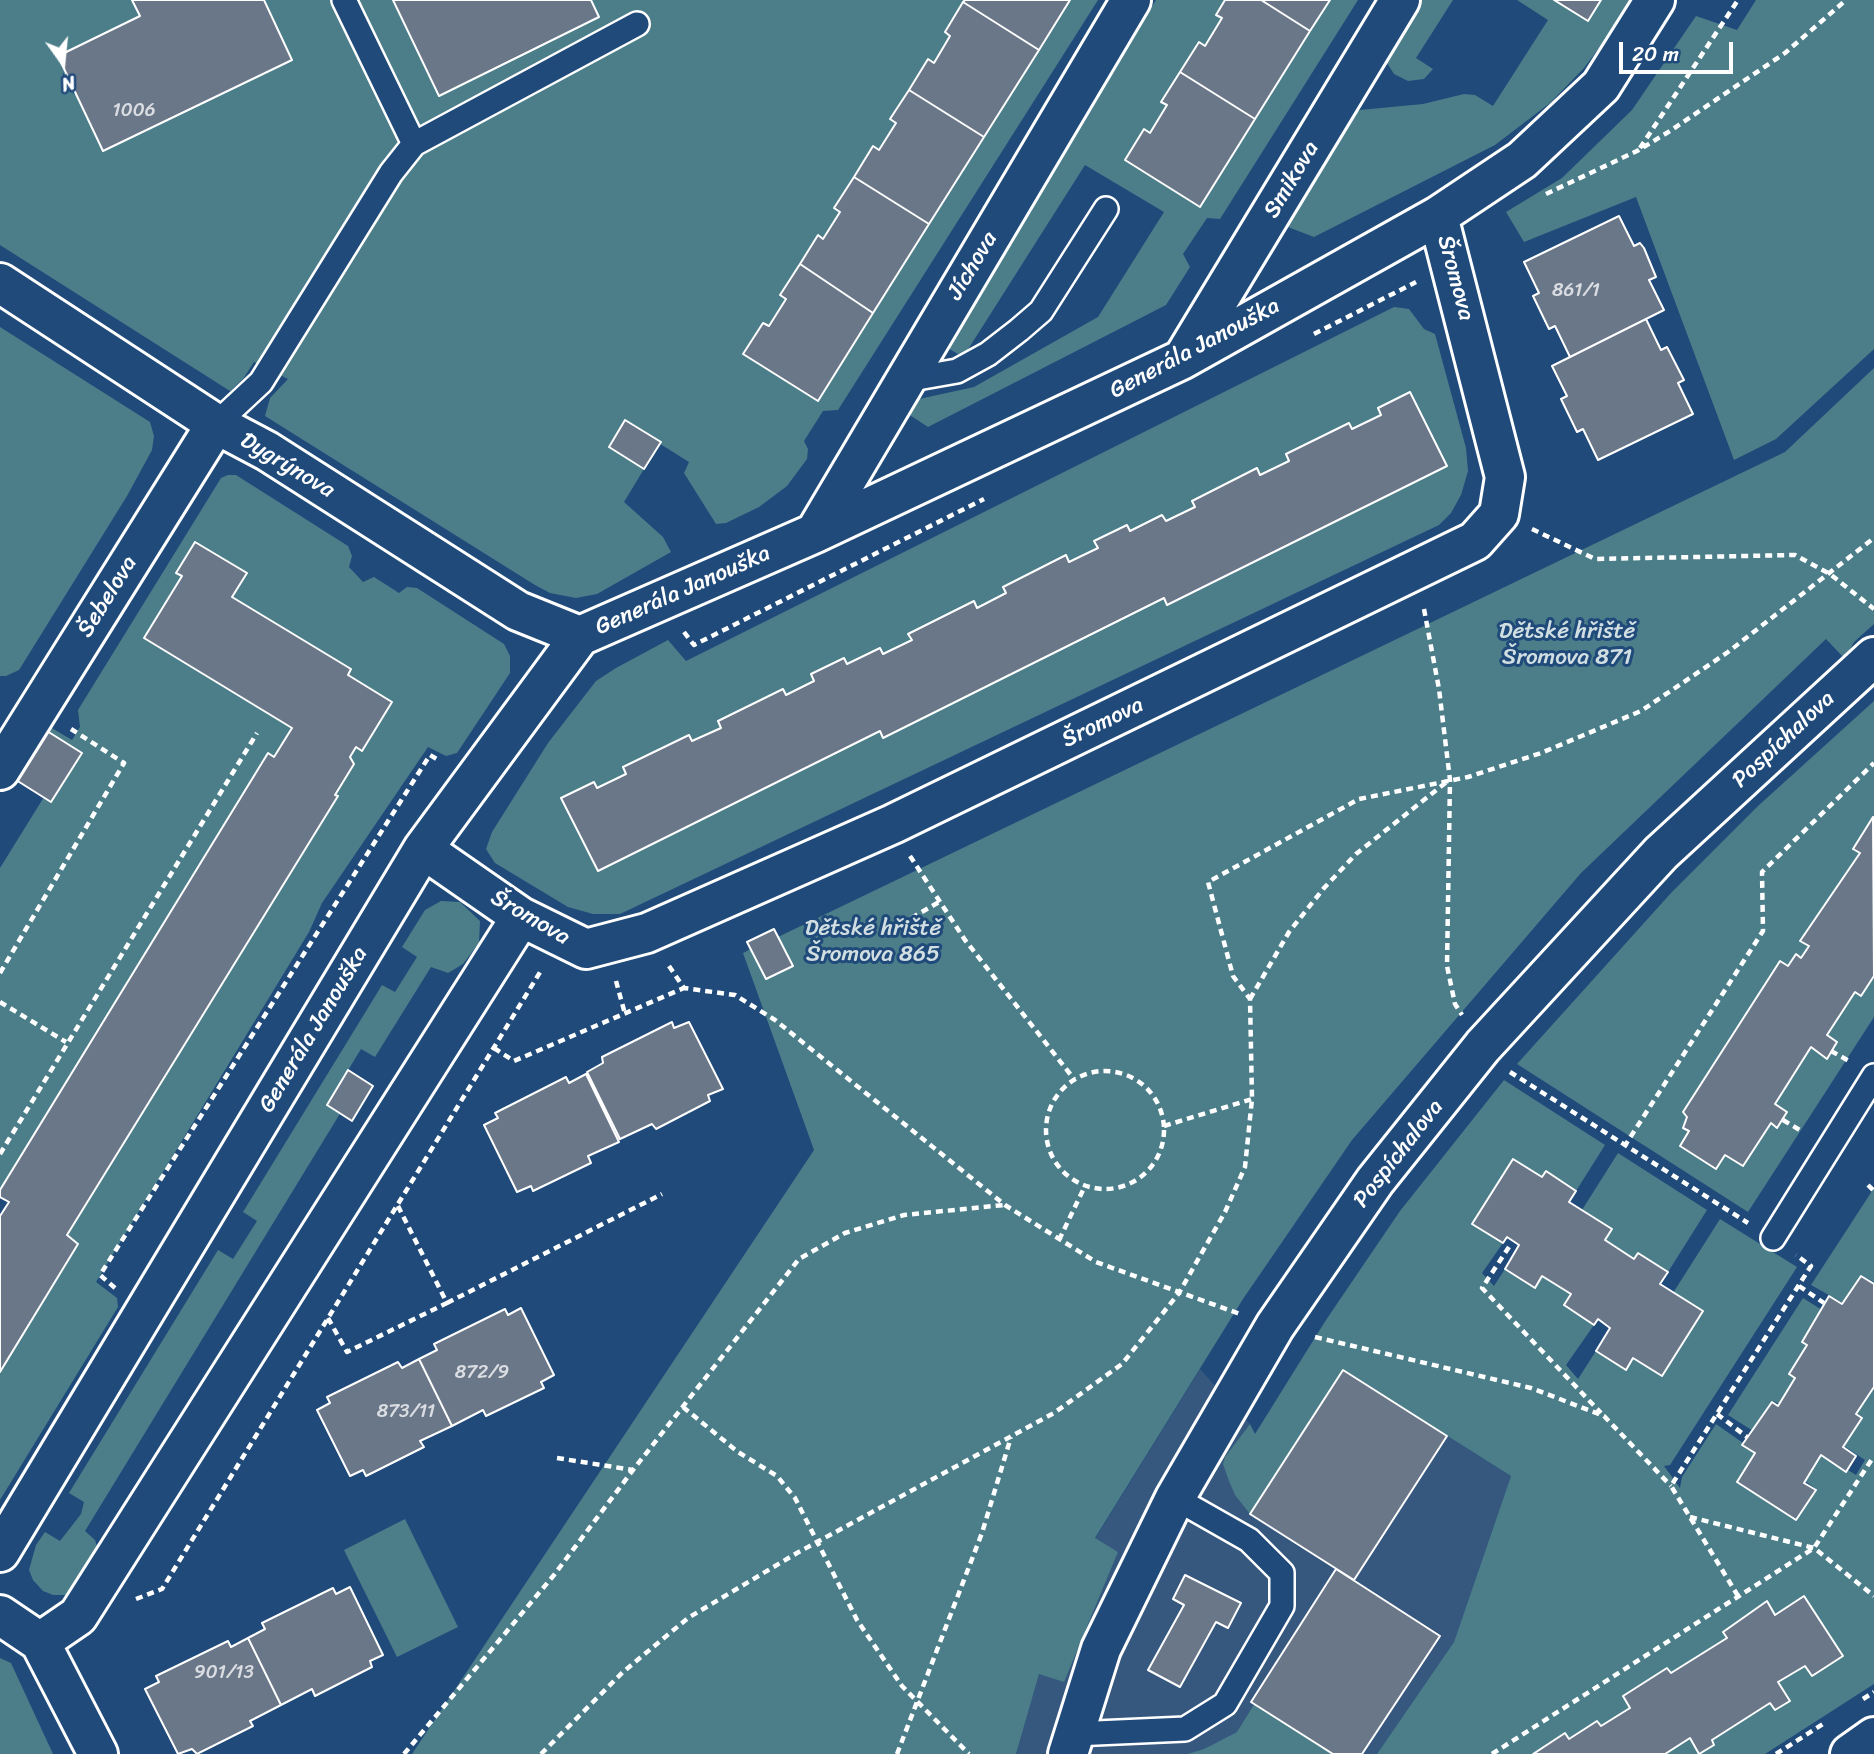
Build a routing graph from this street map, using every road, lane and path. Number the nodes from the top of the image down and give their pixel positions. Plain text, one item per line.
1 (344, 0) edge
2 (1131, 0) edge
3 (1400, 0) edge
4 (1656, 0) edge
5 (1738, 0) edge
6 (1846, 0) edge
7 (637, 24) dead end
8 (414, 144) junction
9 (1639, 150) junction
10 (1534, 199) dead end
11 (1106, 209) dead end
12 (1438, 216) junction
13 (0, 283) edge
14 (1183, 359) junction
15 (906, 380) junction
16 (216, 425) junction
17 (1499, 514) junction
18 (815, 533) junction
19 (1874, 538) edge
20 (1419, 570) junction
21 (1830, 574) junction
22 (1874, 609) edge
23 (674, 628) dead end
24 (580, 636) junction
25 (694, 645) dead end
26 (1874, 657) edge
27 (61, 722) dead end
28 (257, 733) dead end
29 (1874, 763) edge
30 (0, 770) edge
31 (1450, 780) junction
32 (893, 824) junction
33 (423, 849) junction
34 (939, 902) junction
35 (521, 918) junction
36 (901, 924) dead end
37 (647, 933) junction
38 (562, 937) junction
39 (0, 973) edge
40 (684, 988) junction
41 (1250, 999) junction
42 (0, 1002) edge
43 (66, 1042) junction
44 (494, 1048) junction
45 (1831, 1051) dead end
46 (1492, 1056) junction
47 (1849, 1062) dead end
48 (1874, 1076) edge
49 (1074, 1079) junction
50 (1252, 1099) junction
51 (1783, 1120) dead end
52 (1164, 1126) junction
53 (1803, 1132) dead end
54 (1624, 1147) junction
55 (0, 1154) edge
56 (1868, 1185) dead end
57 (1085, 1186) junction
58 (1874, 1191) edge
59 (662, 1194) dead end
60 (397, 1205) junction
61 (1005, 1205) junction
62 (1773, 1238) junction
63 (1059, 1240) junction
64 (1509, 1247) dead end
65 (1799, 1286) junction
66 (1179, 1293) junction
67 (447, 1303) junction
68 (1824, 1303) dead end
69 (328, 1318) junction
70 (1275, 1326) junction
71 (682, 1406) junction
72 (1717, 1414) junction
73 (1604, 1416) junction
74 (1012, 1436) junction
75 (1747, 1437) dead end
76 (1874, 1455) edge
77 (558, 1458) dead end
78 (632, 1470) junction
79 (1671, 1486) junction
80 (1175, 1498) junction
81 (1690, 1517) junction
82 (817, 1544) junction
83 (1814, 1548) junction
84 (0, 1552) edge
85 (1738, 1596) junction
86 (1874, 1596) edge
87 (132, 1600) dead end
88 (0, 1615) edge
89 (40, 1642) junction
90 (916, 1701) junction
91 (1874, 1737) edge
92 (1071, 1744) edge
93 (98, 1754) edge
94 (404, 1754) edge
95 (541, 1754) edge
96 (897, 1754) edge
97 (969, 1754) edge
98 (1492, 1754) edge
99 (1850, 1754) edge

1 - 8 lane
2 - 15 street, Jíchova
3 - 14 street, Smikova
4 - 12 street, Generála Janouška
5 - 9 path
6 - 9 path
7 - 8 lane
8 - 16 lane
9 - 10 path
11 - 15 lane
12 - 14 street, Generála Janouška
12 - 17 street, Šromova
13 - 16 street, Dygrýnova
14 - 18 street, Generála Janouška
15 - 18 street, Jíchova
16 - 24 street, Dygrýnova
16 - 30 street, Šebelova
17 - 20 street, Šromova
17 - 21 path
18 - 24 street, Generála Janouška
19 - 21 path
20 - 31 path
20 - 32 street, Šromova
21 - 22 path
21 - 31 path
23 - 25 path
24 - 33 street, Generála Janouška
26 - 46 street, Pospíchalova
27 - 39 path
28 - 43 path
29 - 54 path
31 - 41 path
31 - 41 path
31 - 46 path
32 - 34 path
32 - 37 street, Šromova
33 - 35 street, Šromova
33 - 84 street, Generála Janouška
34 - 36 path
34 - 49 path
35 - 38 street, Šromova
35 - 89 street
37 - 38 street, Šromova
37 - 40 path
38 - 44 path
40 - 44 path
40 - 61 path
41 - 50 path
42 - 43 path
43 - 55 path
44 - 60 path
45 - 47 path
46 - 54 path
46 - 70 street, Pospíchalova
48 - 62 lane
49 - 52 path
49 - 57 path
50 - 52 path
50 - 66 path
51 - 53 path
52 - 57 path
54 - 62 path
56 - 58 path
57 - 63 path
59 - 67 path
60 - 67 path
60 - 69 path
61 - 63 path
61 - 71 path
62 - 65 path
63 - 66 path
64 - 73 path
65 - 68 path
65 - 72 path
66 - 70 path
66 - 74 path
67 - 69 path
69 - 87 path
70 - 73 path
70 - 80 street, Pospíchalova
71 - 78 path
71 - 82 path
72 - 75 path
72 - 79 path
73 - 79 path
74 - 82 path
74 - 90 path
76 - 83 path
77 - 78 path
78 - 94 path
79 - 81 path
80 - 92 street, Pospíchalova
80 - 92 lane
81 - 83 path
81 - 85 path
82 - 90 path
82 - 95 path
83 - 85 path
83 - 86 path
85 - 98 path
88 - 89 street
89 - 93 street
90 - 96 path
90 - 97 path
91 - 99 street

